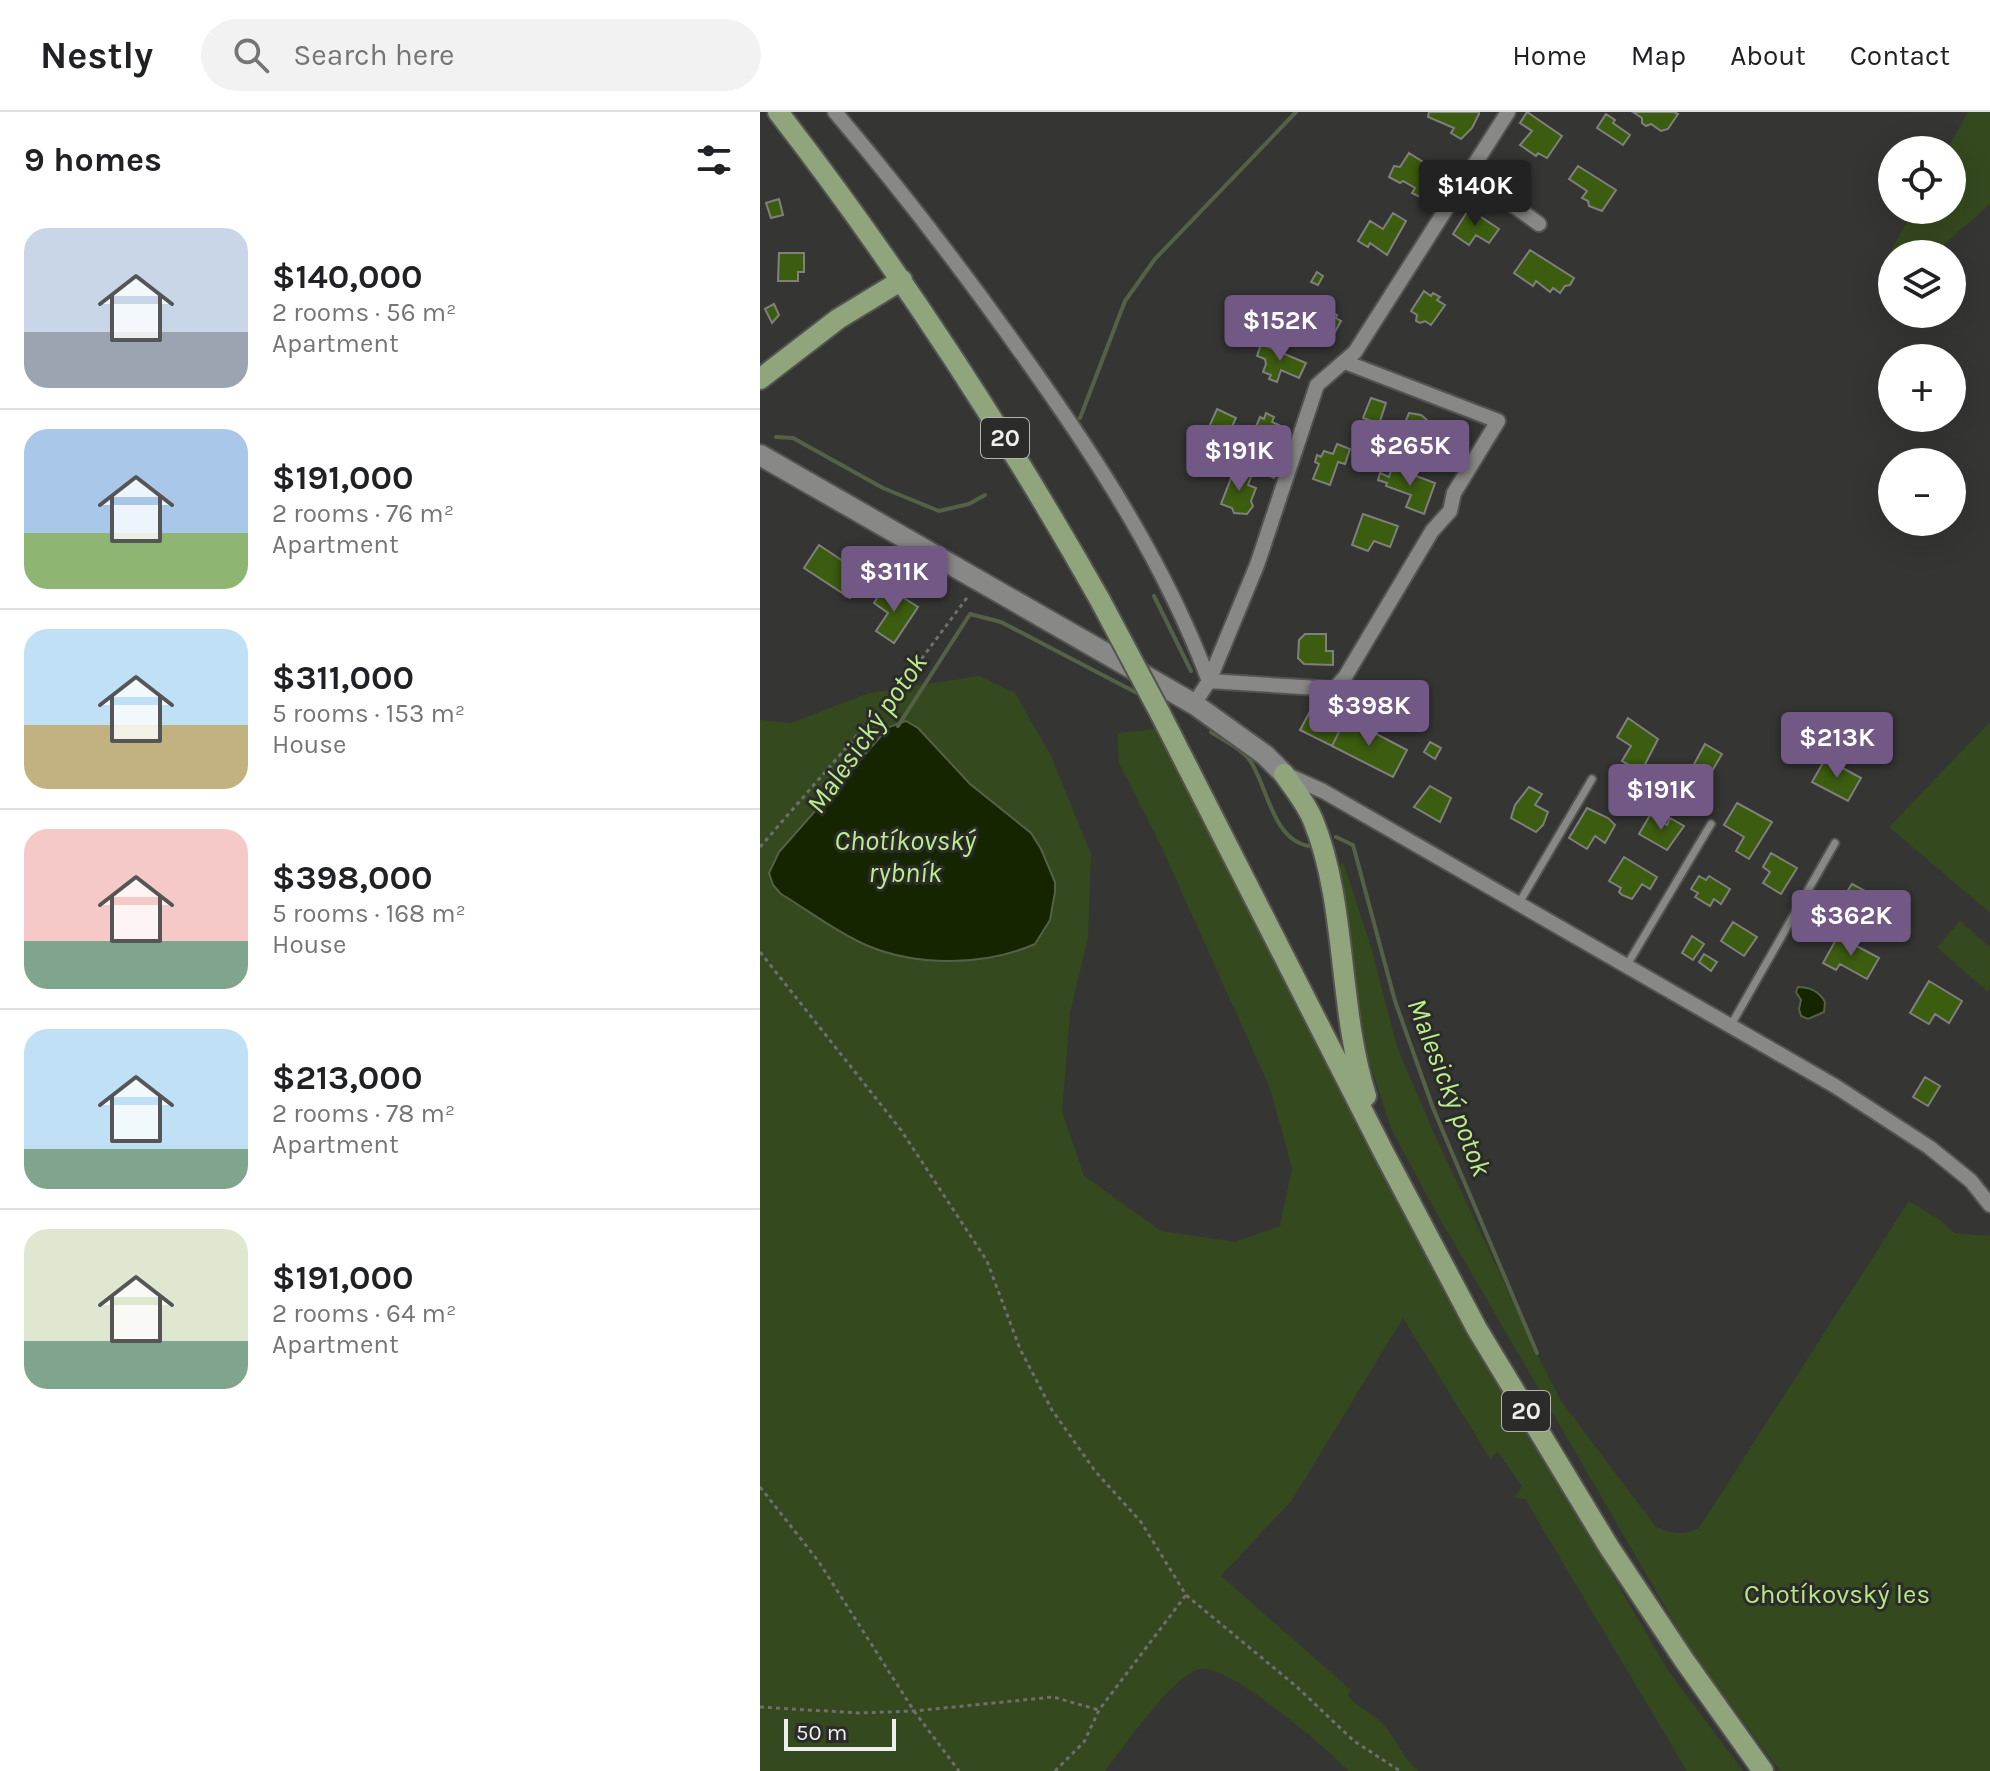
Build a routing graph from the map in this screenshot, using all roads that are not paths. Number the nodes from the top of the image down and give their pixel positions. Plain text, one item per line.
1 (778, 112) edge
2 (835, 112) edge
3 (1508, 112) edge
4 (1469, 173) junction
5 (1539, 224) dead end
6 (902, 280) junction
7 (1345, 362) junction
8 (760, 379) edge
9 (760, 456) edge
10 (1209, 681) junction
11 (1194, 704) junction
12 (1284, 774) junction
13 (1592, 779) dead end
14 (1711, 824) dead end
15 (1835, 843) dead end
16 (1519, 903) junction
17 (1627, 965) junction
18 (1731, 1025) junction
19 (1384, 1153) junction
20 (1990, 1205) edge
21 (1763, 1771) edge

1 - 6 main road, 20
2 - 10 street
3 - 4 street
4 - 5 street
4 - 7 street
6 - 8 main road
6 - 19 main road, 20, bridge
7 - 10 street
7 - 10 street
9 - 11 street
10 - 11 street
11 - 12 street
12 - 16 street
12 - 19 main road
13 - 16 lane
14 - 17 lane
15 - 18 lane
16 - 17 street
17 - 18 street
18 - 20 street
19 - 21 main road, 20

